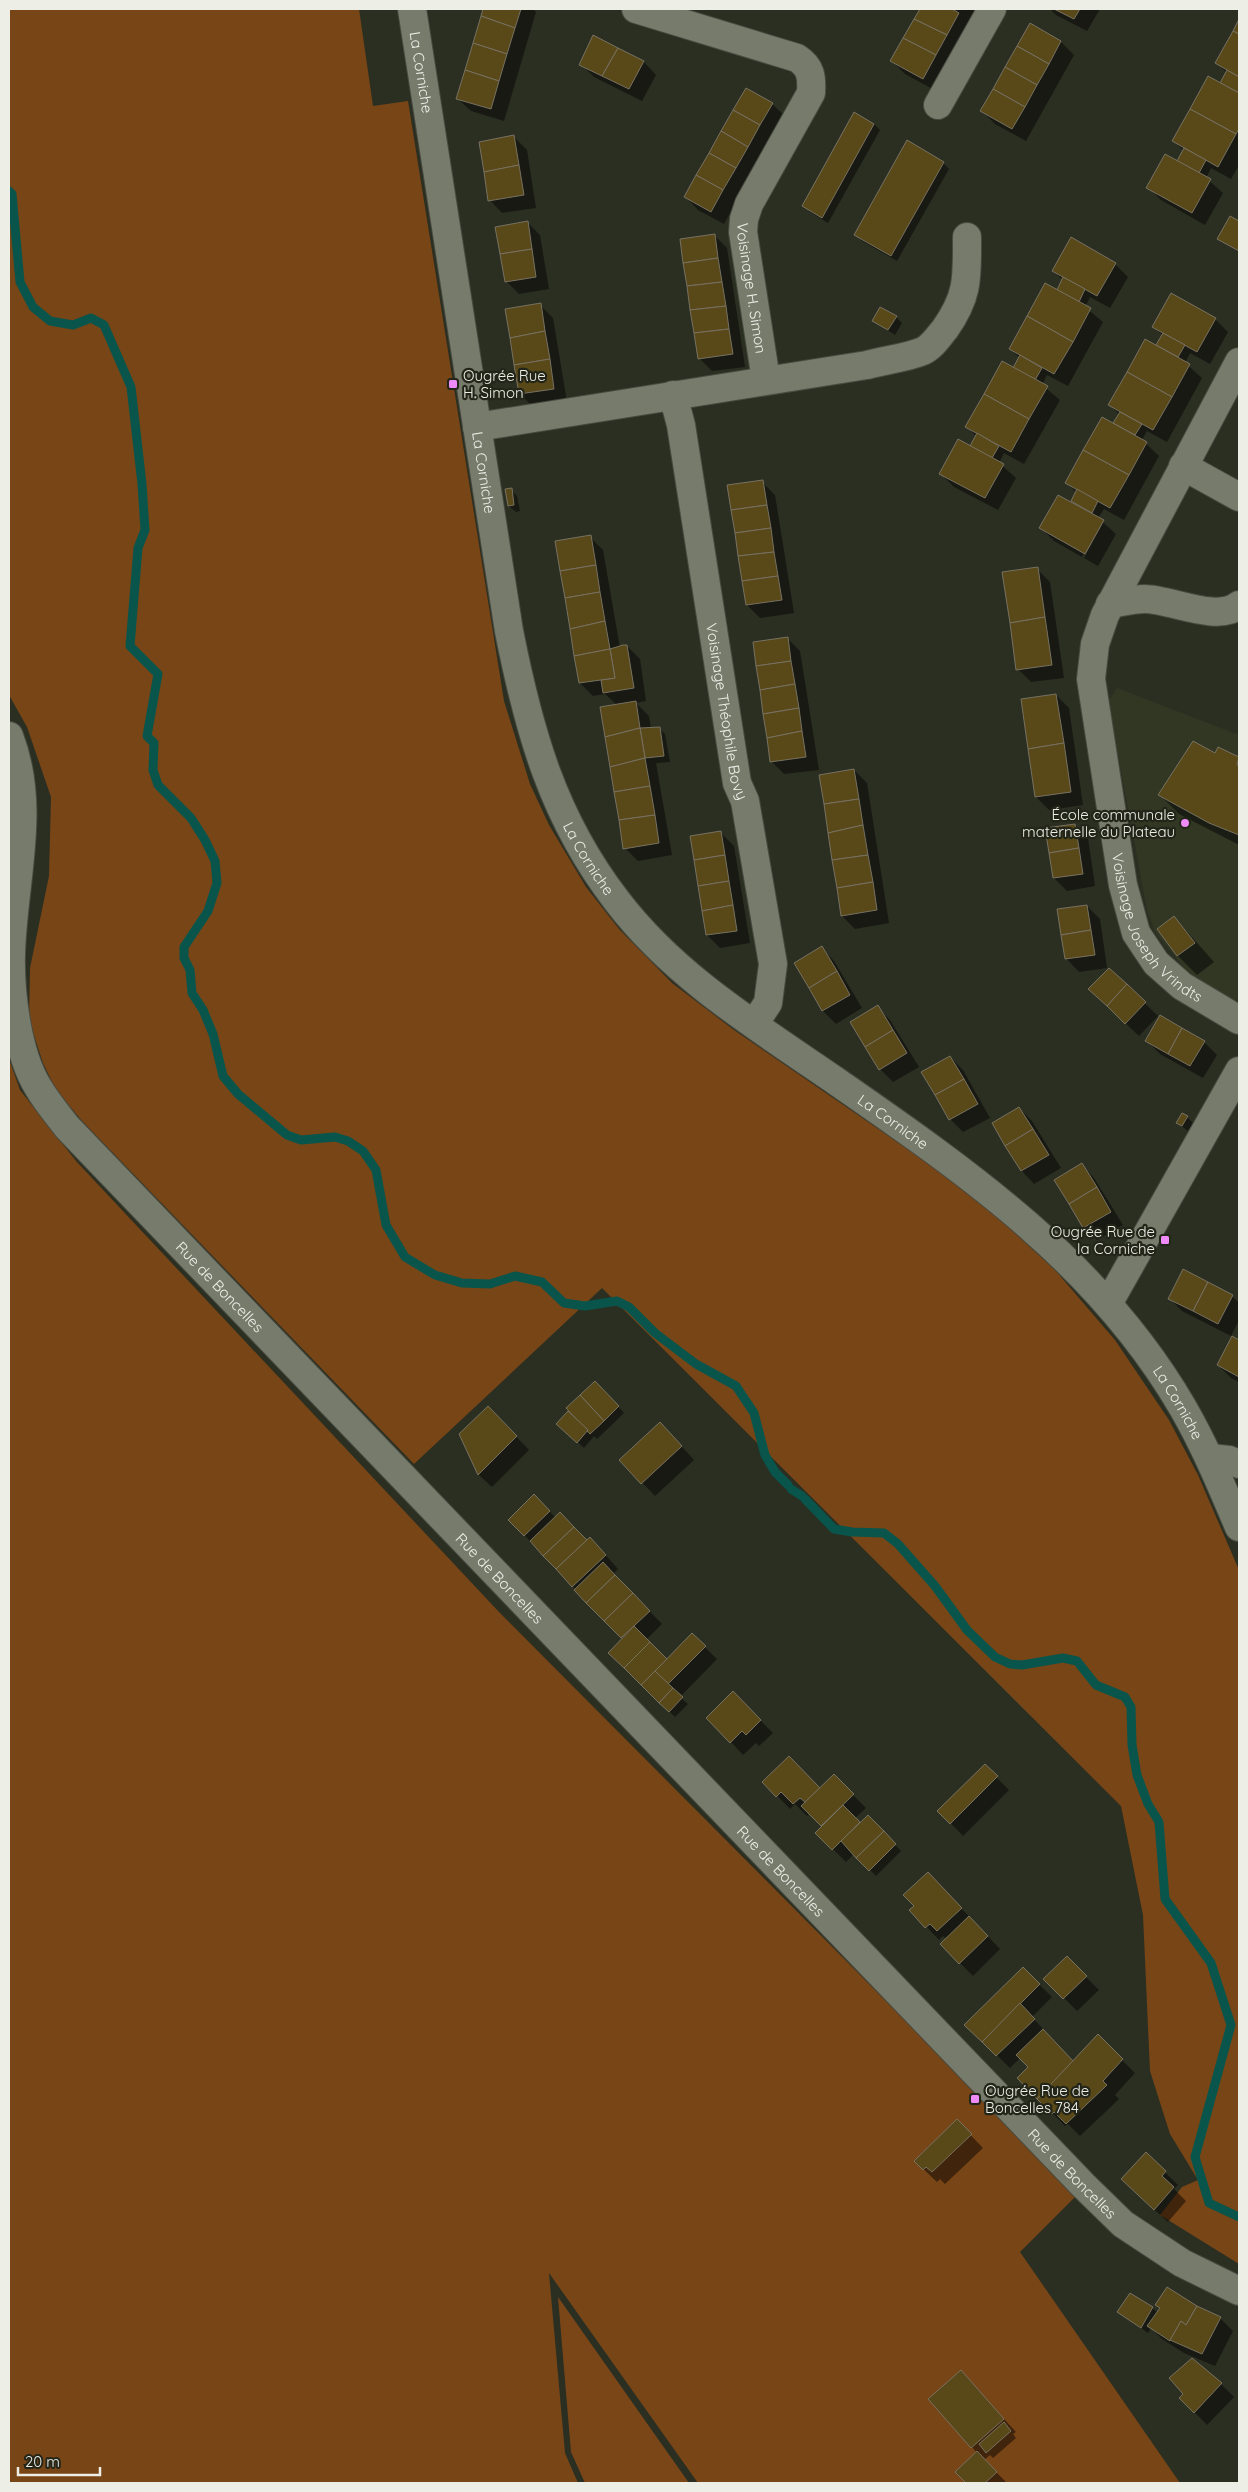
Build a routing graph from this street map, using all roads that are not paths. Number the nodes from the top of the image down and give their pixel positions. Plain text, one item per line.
1 (412, 9) edge
2 (992, 9) edge
3 (650, 11) edge
4 (938, 106) dead end
5 (967, 237) dead end
6 (1239, 362) edge
7 (766, 380) junction
8 (673, 395) junction
9 (476, 427) junction
10 (1183, 466) junction
11 (1239, 497) edge
12 (1110, 604) junction
13 (1239, 605) edge
14 (9, 736) edge
15 (1239, 1020) edge
16 (754, 1024) junction
17 (1239, 1071) edge
18 (1108, 1304) junction
19 (1210, 1458) junction
20 (1239, 1464) edge
21 (1239, 1527) edge
22 (1239, 2292) edge

1 - 9 street, La Corniche
2 - 4 street
3 - 7 street, Voisinage H. Simon
5 - 7 street
6 - 10 street, Voisinage Joseph Vrindts
7 - 8 street
8 - 9 street
8 - 16 street, Voisinage Théophile Bovy
9 - 16 street, La Corniche
10 - 11 street
10 - 12 street, Voisinage Joseph Vrindts
12 - 13 street
12 - 15 street, Voisinage Joseph Vrindts
14 - 22 street, Rue de Boncelles
16 - 18 street, La Corniche
17 - 18 street
18 - 19 street, La Corniche
19 - 20 street, La Corniche
19 - 21 street, La Corniche

